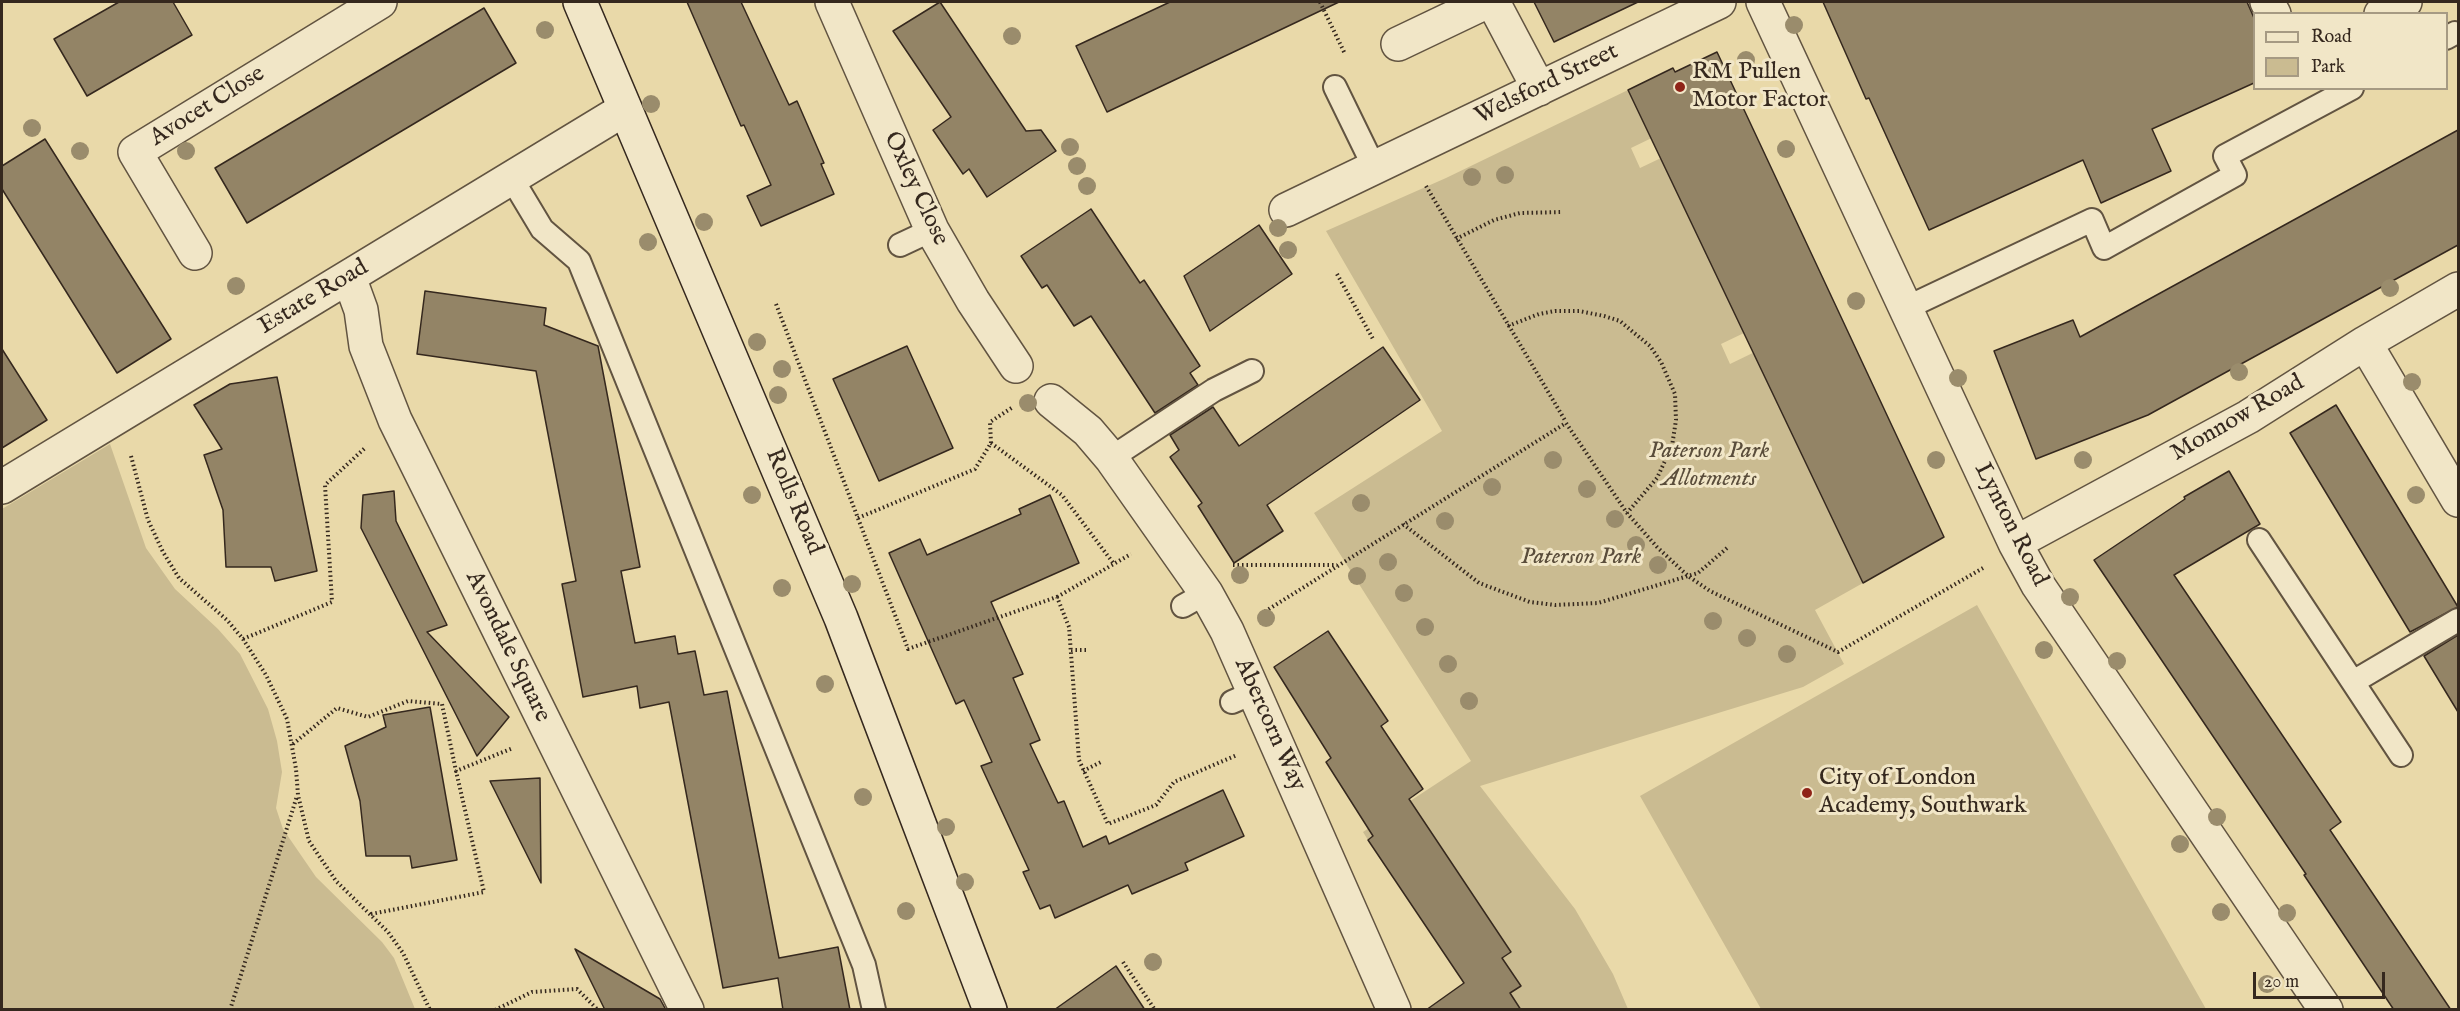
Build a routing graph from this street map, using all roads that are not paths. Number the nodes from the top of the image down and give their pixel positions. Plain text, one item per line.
1 (380, 2) edge
2 (580, 2) edge
3 (832, 2) edge
4 (1486, 2) edge
5 (1493, 2) edge
6 (1719, 2) edge
7 (1763, 2) edge
8 (2405, 2) edge
9 (2385, 12) edge
10 (1398, 44) dead end
11 (1335, 87) dead end
12 (1539, 89) junction
13 (2348, 90) edge
14 (625, 109) junction
15 (1374, 167) junction
16 (512, 179) junction
17 (1286, 210) dead end
18 (932, 230) junction
19 (900, 245) dead end
20 (195, 253) dead end
21 (349, 277) junction
22 (2458, 289) edge
23 (1906, 308) junction
24 (2365, 343) junction
25 (1016, 366) dead end
26 (1252, 371) dead end
27 (1051, 401) dead end
28 (1111, 458) junction
29 (2, 487) edge
30 (2458, 500) edge
31 (2259, 540) dead end
32 (2015, 543) junction
33 (2458, 620) edge
34 (2353, 682) junction
35 (2401, 755) dead end
36 (687, 1010) edge
37 (874, 1010) edge
38 (990, 1010) edge
39 (1394, 1010) edge
40 (2326, 1010) edge

1 - 20 street, Avocet Close
2 - 14 street, Rolls Road
3 - 18 street, Oxley Close
4 - 10 street
5 - 12 street
6 - 12 street, Welsford Street
7 - 23 street, Lynton Road
8 - 9 street
11 - 15 lane
12 - 15 street, Welsford Street
13 - 23 lane
14 - 16 street, Estate Road
14 - 38 street, Rolls Road
15 - 17 street, Welsford Street
16 - 21 street, Estate Road
16 - 37 lane
18 - 19 lane
18 - 25 street, Oxley Close
21 - 29 street, Estate Road
21 - 36 street, Avondale Square
22 - 24 street, Monnow Road
23 - 32 street, Lynton Road
24 - 30 street
24 - 32 street, Monnow Road
26 - 28 lane
27 - 28 street, Abercorn Way
28 - 39 street, Abercorn Way
31 - 34 lane
32 - 40 street, Lynton Road
33 - 34 lane
34 - 35 lane

